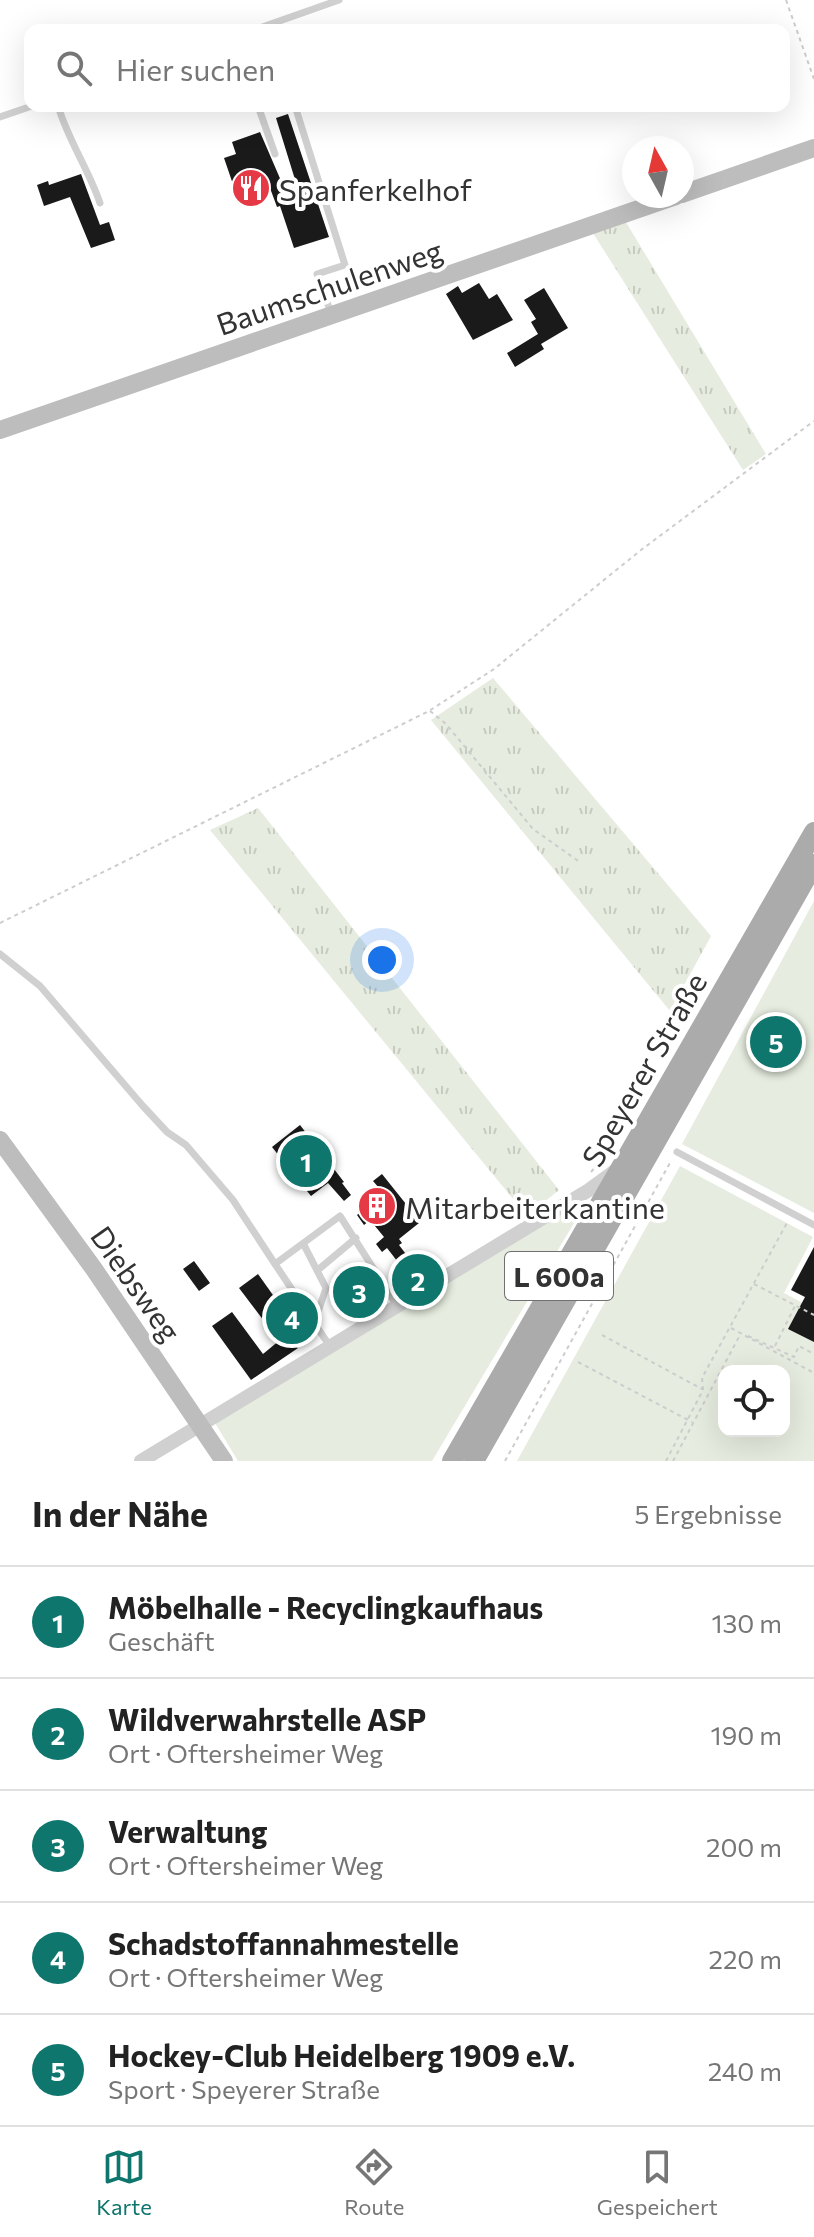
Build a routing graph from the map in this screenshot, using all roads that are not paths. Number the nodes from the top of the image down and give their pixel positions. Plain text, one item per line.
1 (339, 0) edge
2 (280, 24) edge
3 (24, 109) edge
4 (60, 112) edge
5 (260, 112) edge
6 (297, 112) edge
7 (0, 117) edge
8 (814, 148) edge
9 (275, 154) dead end
10 (694, 190) edge
11 (100, 203) dead end
12 (641, 208) edge
13 (331, 315) junction
14 (0, 430) edge
15 (814, 832) edge
16 (814, 864) edge
17 (0, 954) edge
18 (0, 1140) edge
19 (677, 1152) road end
20 (624, 1164) junction
21 (814, 1225) edge
22 (356, 1238) junction
23 (304, 1245) junction
24 (275, 1264) junction
25 (319, 1269) junction
26 (396, 1304) junction
27 (315, 1321) junction
28 (329, 1345) junction
29 (201, 1426) junction
30 (141, 1461) edge
31 (224, 1461) edge
32 (452, 1461) edge
33 (474, 1461) edge

1 - 2 lane
3 - 7 lane
4 - 11 lane
5 - 9 lane
6 - 13 lane
8 - 10 street
12 - 13 street, Baumschulenweg
13 - 14 street, Baumschulenweg
15 - 20 main road, Speyerer Straße / L 600a
16 - 33 main road, Speyerer Straße / L 600a
17 - 24 lane
18 - 29 street, Diebsweg
19 - 21 lane
20 - 26 street
20 - 32 main road, Speyerer Straße / L 600a
22 - 23 lane
22 - 25 lane
22 - 26 lane
23 - 24 lane
23 - 25 lane
24 - 27 lane
25 - 27 lane
26 - 28 street
27 - 28 lane
28 - 29 street
29 - 30 street
29 - 31 street, Diebsweg

